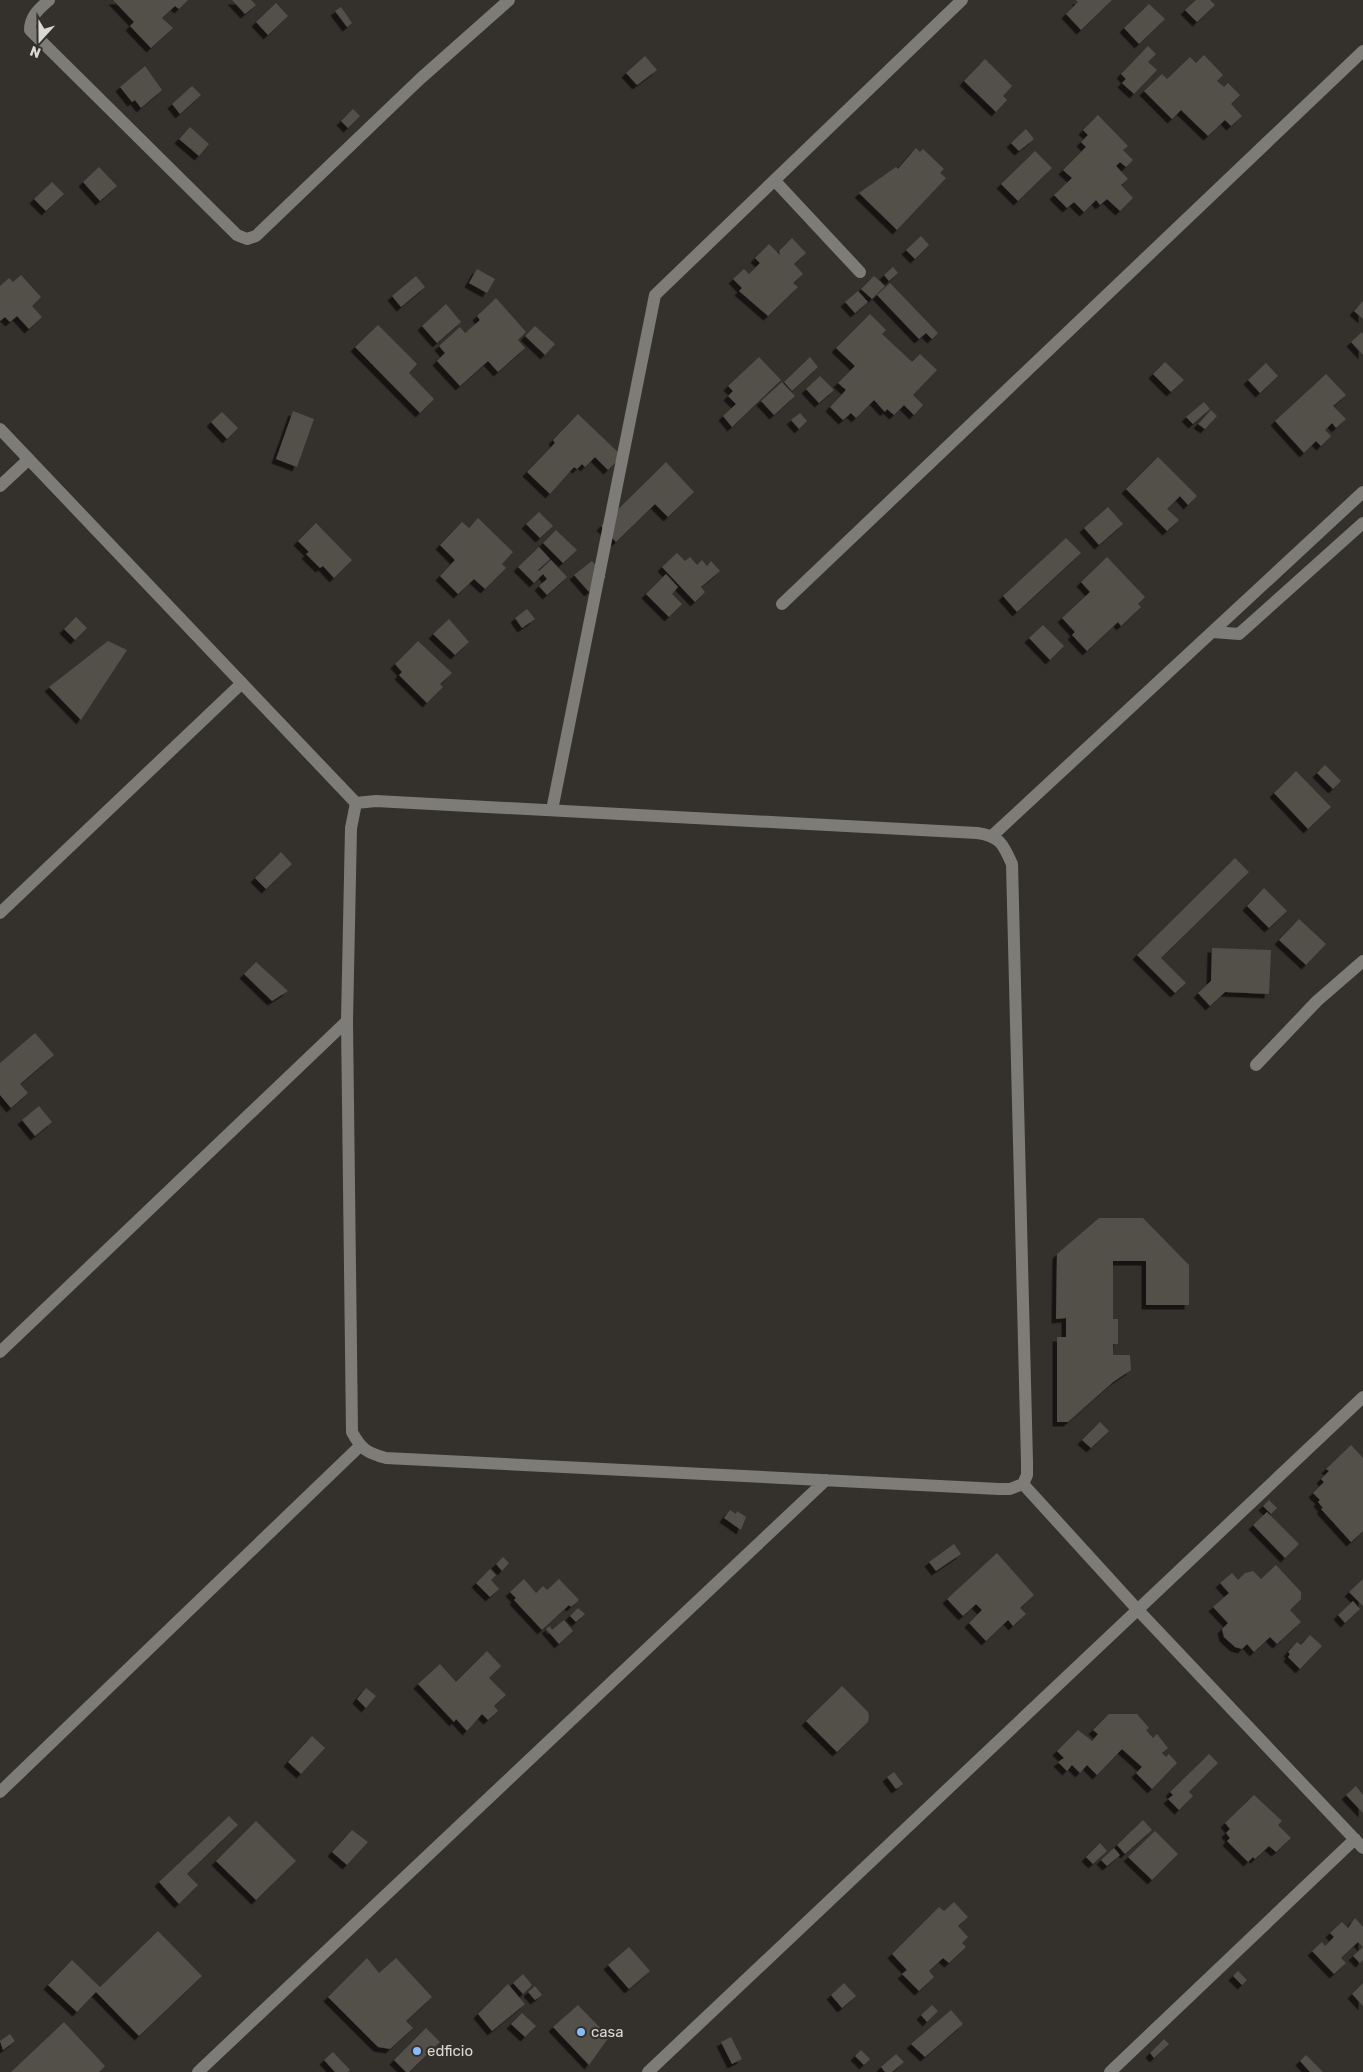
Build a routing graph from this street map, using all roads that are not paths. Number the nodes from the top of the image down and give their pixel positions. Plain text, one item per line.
1 (49, 0) edge
2 (510, 0) edge
3 (962, 0) edge
4 (1363, 51) edge
5 (775, 181) junction
6 (860, 272) dead end
7 (0, 429) edge
8 (29, 459) junction
9 (0, 486) edge
10 (1363, 492) edge
11 (1363, 523) edge
12 (782, 604) dead end
13 (1213, 632) junction
14 (242, 683) junction
15 (356, 803) junction
16 (552, 810) junction
17 (993, 835) junction
18 (0, 913) edge
19 (1363, 961) edge
20 (347, 1021) junction
21 (1256, 1065) dead end
22 (0, 1352) edge
23 (1363, 1397) edge
24 (360, 1446) junction
25 (826, 1480) junction
26 (1023, 1484) junction
27 (1137, 1609) junction
28 (0, 1792) edge
29 (1359, 1843) edge
30 (198, 2072) edge
31 (648, 2072) edge
32 (1110, 2072) edge

1 - 2 street
3 - 5 street
4 - 12 street
5 - 6 street
5 - 16 street
7 - 8 street
8 - 9 street
8 - 14 street
10 - 13 street
11 - 13 street
13 - 17 street
14 - 15 street
14 - 18 street
15 - 16 street
15 - 20 street
16 - 17 street
17 - 26 street
19 - 21 street
20 - 22 street
20 - 24 street
23 - 27 street
24 - 25 street
24 - 28 street
25 - 26 street
25 - 30 street
26 - 27 street
27 - 29 street
27 - 31 street
29 - 32 street

